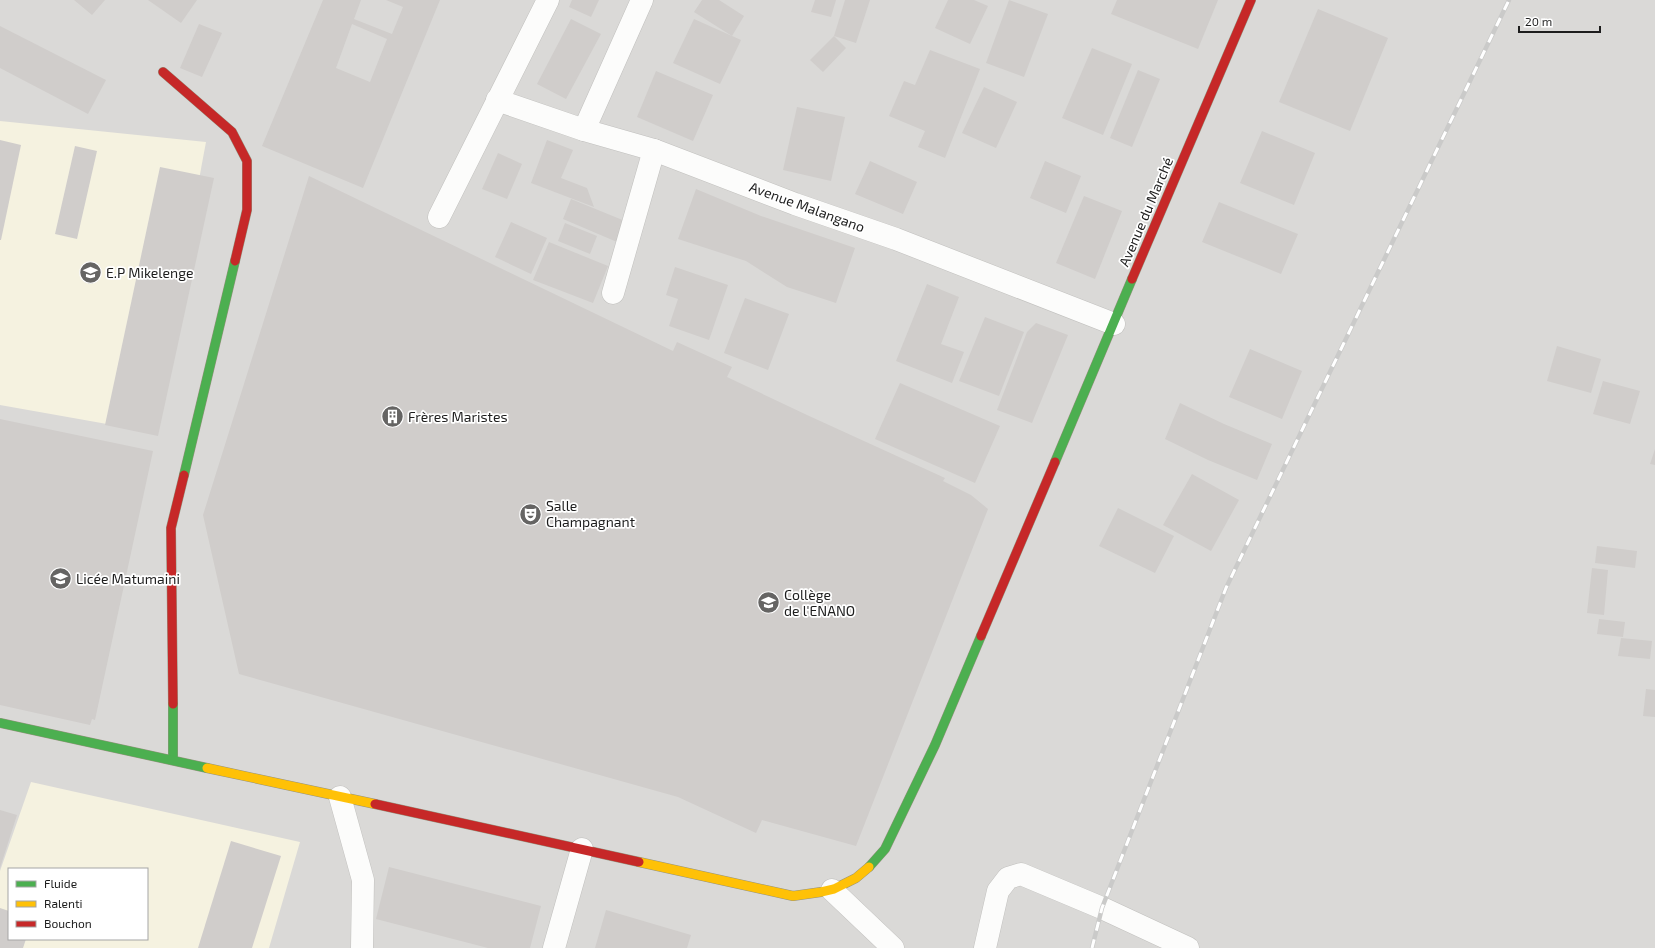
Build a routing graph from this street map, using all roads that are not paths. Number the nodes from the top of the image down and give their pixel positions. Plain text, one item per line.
1 (548, 0) edge
2 (642, 0) edge
3 (1251, 0) edge
4 (163, 72) dead end
5 (497, 100) junction
6 (584, 130) junction
7 (654, 150) junction
8 (439, 217) dead end
9 (613, 293) dead end
10 (1114, 324) junction
11 (0, 723) edge
12 (173, 760) junction
13 (340, 797) junction
14 (582, 849) junction
15 (832, 890) junction
16 (362, 948) edge
17 (554, 948) edge
18 (893, 948) edge
19 (985, 948) edge
20 (1188, 948) edge

1 - 5 street
2 - 6 street
3 - 10 street, Avenue du Marché
4 - 12 street
5 - 6 street, Avenue Malangano
5 - 8 street
6 - 7 street, Avenue Malangano
7 - 9 street
7 - 10 street, Avenue Malangano
10 - 15 street, Avenue du Marché
11 - 12 street, Avenue du Marché
12 - 13 street, Avenue du Marché
13 - 14 street, Avenue du Marché
13 - 16 street
14 - 15 street, Avenue du Marché
14 - 17 street
15 - 18 street
19 - 20 street

